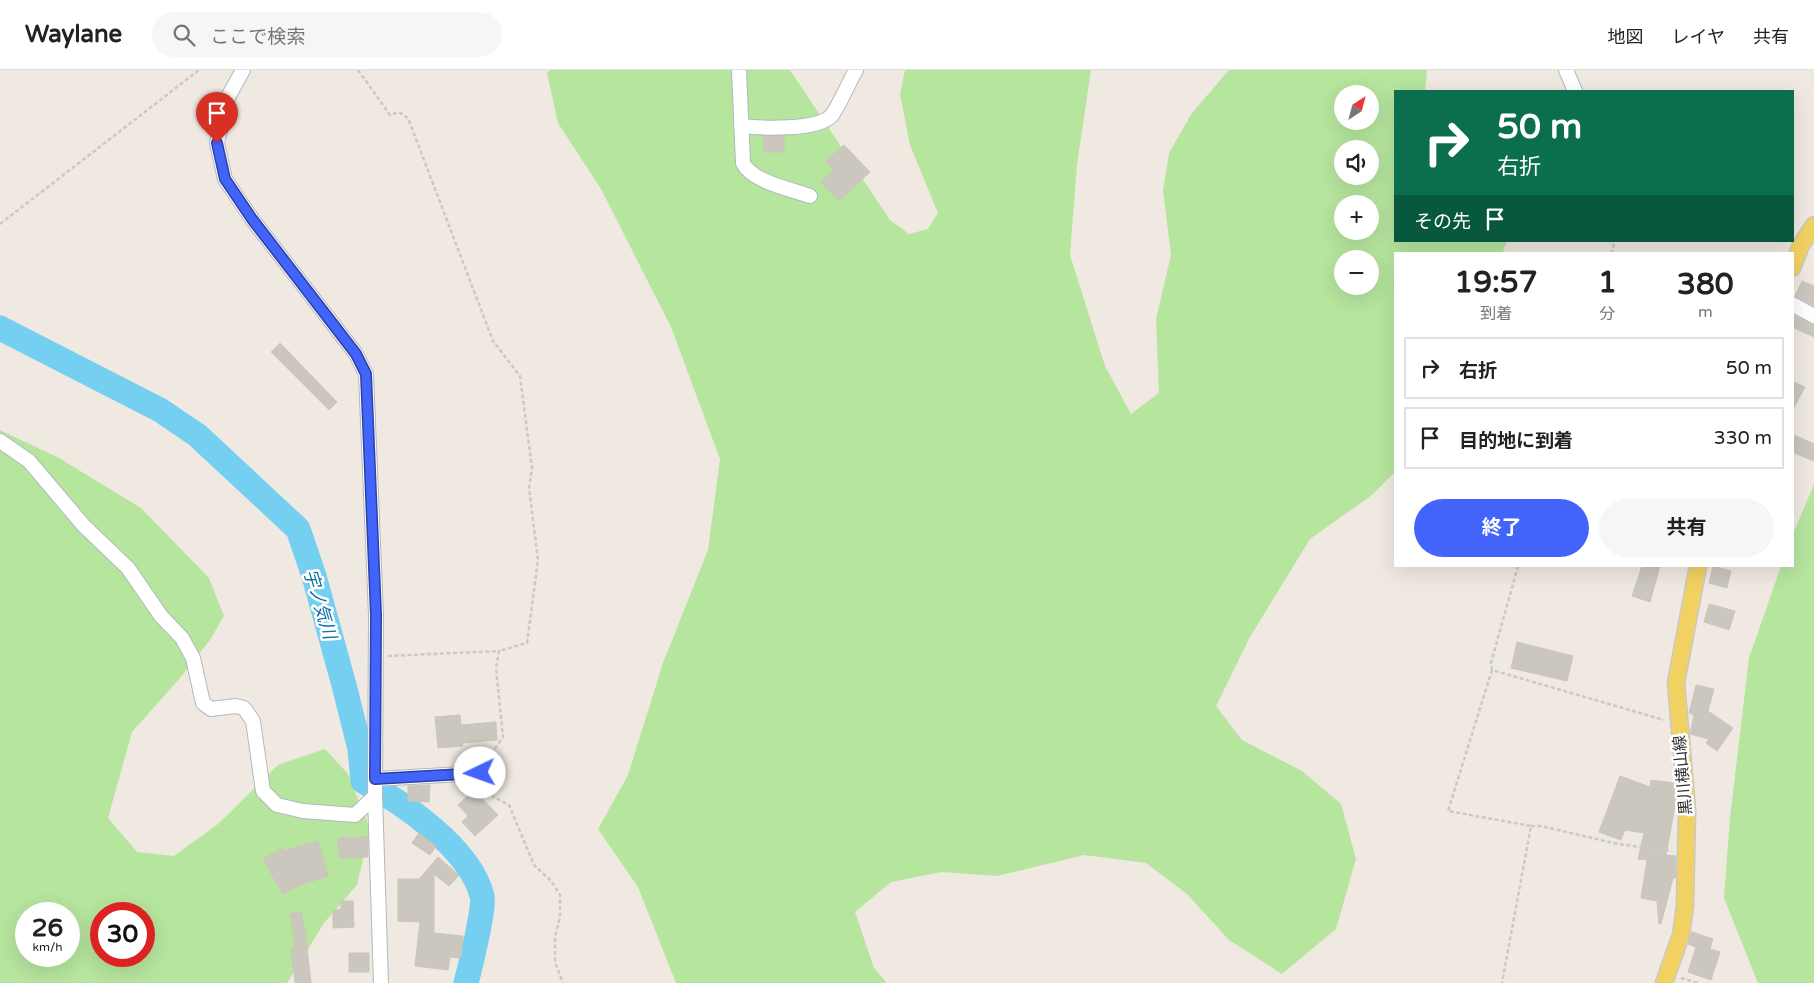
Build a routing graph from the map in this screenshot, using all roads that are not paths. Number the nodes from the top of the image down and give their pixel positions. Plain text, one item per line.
1 (243, 70) edge
2 (739, 70) edge
3 (856, 70) edge
4 (1566, 70) edge
5 (1575, 90) edge
6 (741, 126) junction
7 (810, 196) dead end
8 (1814, 225) edge
9 (1796, 243) edge
10 (1794, 256) edge
11 (1794, 305) edge
12 (1814, 316) edge
13 (0, 440) edge
14 (1698, 567) edge
15 (480, 773) road end
16 (375, 779) junction
17 (375, 796) junction
18 (1666, 978) edge
19 (381, 983) edge

1 - 16 street
2 - 6 street
3 - 6 street
4 - 5 street
6 - 7 street
8 - 9 main road
9 - 10 main road
11 - 12 street
13 - 17 street
14 - 18 main road, 黒川横山線
15 - 16 street
16 - 17 street
17 - 19 street

